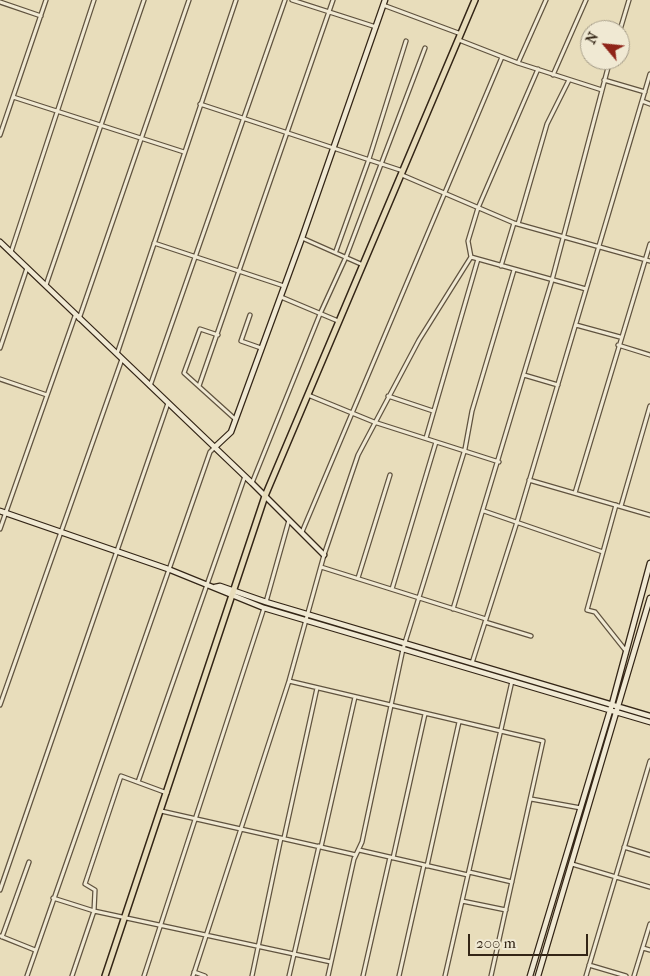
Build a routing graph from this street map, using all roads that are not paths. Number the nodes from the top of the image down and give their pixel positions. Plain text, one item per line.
1 (46, 0) edge
2 (94, 0) edge
3 (144, 0) edge
4 (189, 0) edge
5 (236, 0) edge
6 (285, 0) edge
7 (292, 0) edge
8 (333, 0) edge
9 (473, 0) edge
10 (546, 0) edge
11 (586, 0) edge
12 (629, 0) edge
13 (0, 2) edge
14 (384, 3) edge
15 (329, 12) junction
16 (41, 16) junction
17 (623, 20) edge
18 (376, 27) junction
19 (460, 37) junction
20 (406, 41) dead end
21 (425, 48) dead end
22 (502, 57) junction
23 (518, 63) junction
24 (538, 69) junction
25 (607, 70) edge
26 (650, 74) edge
27 (553, 75) junction
28 (569, 80) junction
29 (604, 80) junction
30 (602, 90) junction
31 (645, 92) junction
32 (13, 96) junction
33 (642, 101) junction
34 (200, 104) junction
35 (650, 104) edge
36 (58, 111) junction
37 (244, 119) junction
38 (102, 124) junction
39 (287, 133) junction
40 (0, 136) edge
41 (142, 138) junction
42 (334, 148) junction
43 (184, 152) junction
44 (369, 158) junction
45 (380, 163) junction
46 (403, 173) junction
47 (443, 193) junction
48 (478, 208) junction
49 (516, 224) junction
50 (564, 237) junction
51 (302, 238) junction
52 (0, 242) edge
53 (154, 242) junction
54 (650, 244) edge
55 (599, 247) junction
56 (336, 251) junction
57 (11, 252) junction
58 (196, 256) junction
59 (346, 257) junction
60 (470, 257) junction
61 (478, 259) junction
62 (648, 260) edge
63 (363, 265) junction
64 (501, 266) junction
65 (27, 268) junction
66 (514, 270) junction
67 (240, 271) junction
68 (552, 280) junction
69 (46, 286) junction
70 (284, 286) junction
71 (586, 289) junction
72 (280, 296) junction
73 (320, 314) junction
74 (250, 315) dead end
75 (77, 318) junction
76 (338, 321) junction
77 (576, 325) junction
78 (218, 335) junction
79 (620, 337) junction
80 (618, 345) junction
81 (0, 348) edge
82 (261, 348) junction
83 (117, 354) junction
84 (650, 355) edge
85 (122, 359) junction
86 (524, 375) junction
87 (0, 379) edge
88 (558, 385) junction
89 (150, 386) junction
90 (198, 386) junction
91 (308, 395) junction
92 (47, 396) junction
93 (388, 396) junction
94 (168, 403) junction
95 (650, 406) edge
96 (433, 411) junction
97 (350, 413) junction
98 (235, 419) junction
99 (374, 422) junction
100 (426, 438) junction
101 (436, 442) junction
102 (215, 447) junction
103 (465, 449) junction
104 (499, 462) junction
105 (390, 475) dead end
106 (245, 476) junction
107 (529, 480) junction
108 (252, 482) junction
109 (575, 493) junction
110 (265, 496) junction
111 (616, 505) junction
112 (620, 506) junction
113 (0, 511) edge
114 (484, 511) junction
115 (6, 513) junction
116 (650, 515) edge
117 (289, 519) junction
118 (517, 522) junction
119 (0, 529) edge
120 (302, 532) junction
121 (61, 533) junction
122 (116, 551) junction
123 (603, 552) junction
124 (324, 555) junction
125 (650, 562) edge
126 (321, 567) junction
127 (168, 569) junction
128 (358, 578) junction
129 (206, 584) junction
130 (392, 589) junction
131 (234, 594) junction
132 (420, 598) junction
133 (650, 598) edge
134 (266, 602) junction
135 (264, 608) junction
136 (453, 609) junction
137 (308, 615) junction
138 (486, 620) junction
139 (306, 621) junction
140 (531, 636) dead end
141 (405, 643) junction
142 (403, 649) junction
143 (626, 651) junction
144 (472, 663) junction
145 (289, 681) junction
146 (512, 681) junction
147 (317, 688) junction
148 (355, 697) junction
149 (612, 704) junction
150 (0, 705) edge
151 (391, 706) junction
152 (620, 707) junction
153 (610, 711) junction
154 (618, 713) junction
155 (425, 714) junction
156 (650, 716) edge
157 (459, 722) junction
158 (650, 722) edge
159 (500, 731) junction
160 (650, 761) edge
161 (138, 782) junction
162 (167, 793) junction
163 (530, 799) junction
164 (581, 808) junction
165 (161, 811) junction
166 (196, 819) junction
167 (240, 829) junction
168 (282, 838) junction
169 (320, 846) junction
170 (624, 847) junction
171 (359, 850) junction
172 (356, 855) junction
173 (650, 855) edge
174 (392, 858) junction
175 (29, 862) dead end
176 (572, 864) junction
177 (426, 866) junction
178 (468, 874) junction
179 (615, 876) junction
180 (512, 882) junction
181 (650, 887) edge
182 (0, 890) edge
183 (53, 898) junction
184 (462, 901) junction
185 (506, 910) junction
186 (94, 911) junction
187 (125, 917) junction
188 (160, 924) junction
189 (650, 924) edge
190 (206, 933) junction
191 (1, 936) edge
192 (258, 945) junction
193 (643, 948) junction
194 (36, 950) junction
195 (650, 950) edge
196 (295, 953) junction
197 (331, 962) junction
198 (589, 965) junction
199 (193, 974) edge
200 (27, 976) edge
201 (72, 976) edge
202 (105, 976) edge
203 (144, 976) edge
204 (205, 976) edge
205 (252, 976) edge
206 (289, 976) edge
207 (328, 976) edge
208 (363, 976) edge
209 (399, 976) edge
210 (445, 976) edge
211 (491, 976) edge
212 (530, 976) edge
213 (538, 976) edge
214 (586, 976) edge
215 (626, 976) edge
216 (634, 976) edge

1 - 16 street
2 - 36 street
3 - 38 street
4 - 41 street
5 - 34 street
6 - 37 street
7 - 15 street
8 - 15 street
9 - 19 main road
10 - 23 street
11 - 27 street
12 - 17 street
13 - 16 street
14 - 18 main road
14 - 19 street
15 - 18 street
15 - 39 street
16 - 32 street
18 - 42 main road
19 - 22 street
19 - 46 main road
20 - 44 street
21 - 45 street
22 - 23 street
22 - 47 street
23 - 24 street
24 - 27 street
24 - 48 street
25 - 29 street
26 - 31 street
27 - 28 street
28 - 30 street
28 - 49 street
29 - 30 street
29 - 31 street
30 - 50 street
31 - 33 street
32 - 36 street
32 - 40 street
33 - 35 street
33 - 55 street
34 - 37 street
34 - 43 street
36 - 38 street
36 - 57 street
37 - 39 street
37 - 58 street
38 - 41 street
38 - 69 street
39 - 42 street
39 - 67 street
41 - 43 street
41 - 75 street
42 - 44 street
42 - 51 main road
43 - 53 street
44 - 45 street
44 - 56 street
45 - 46 street
45 - 59 street
46 - 47 street
46 - 63 main road
47 - 48 street
47 - 97 street
48 - 49 street
48 - 60 street
49 - 50 street
49 - 64 street
50 - 55 street
50 - 68 street
51 - 56 street
51 - 70 main road
52 - 57 main road
53 - 58 street
53 - 83 street
54 - 62 street
55 - 62 street
55 - 71 street
56 - 59 street
57 - 65 main road
58 - 67 street
58 - 89 street
59 - 63 street
59 - 73 street
60 - 61 street
60 - 93 street
61 - 64 street
61 - 96 street
62 - 79 street
63 - 76 main road
64 - 66 street
65 - 69 main road
65 - 81 street
66 - 68 street
66 - 103 street
67 - 70 street
67 - 78 street
68 - 71 street
68 - 86 street
69 - 75 main road
70 - 72 main road
71 - 77 street
72 - 73 street
72 - 82 main road
73 - 76 street
73 - 108 street
74 - 82 street
75 - 83 main road
75 - 92 street
76 - 91 main road
77 - 79 street
77 - 88 street
78 - 90 street
78 - 90 street
79 - 80 street
80 - 84 street
80 - 109 street
82 - 98 main road
83 - 85 main road
85 - 89 main road
85 - 121 street
86 - 88 street
86 - 104 street
87 - 92 street
88 - 107 street
89 - 94 main road
90 - 98 street
91 - 97 street
91 - 110 main road
92 - 115 street
93 - 96 street
93 - 99 street
94 - 102 main road
94 - 122 street
95 - 112 street
96 - 100 street
97 - 99 street
97 - 120 street
98 - 102 main road
99 - 100 street
99 - 124 street
100 - 101 street
101 - 103 street
101 - 130 street
102 - 106 main road
102 - 127 street
103 - 104 street
103 - 132 street
104 - 114 street
105 - 128 street
106 - 108 main road
106 - 129 street
107 - 109 street
107 - 118 street
108 - 110 main road
109 - 111 street
110 - 117 main road
110 - 131 main road
111 - 112 street
111 - 123 street
112 - 116 street
113 - 115 main road
114 - 118 street
114 - 136 street
115 - 119 street
115 - 121 main road
117 - 120 main road
117 - 134 street
118 - 123 street
118 - 138 street
120 - 124 main road
121 - 122 main road
121 - 150 street
122 - 127 main road
122 - 182 street
123 - 143 street
124 - 126 street
125 - 143 main road
126 - 128 street
126 - 137 street
127 - 129 main road
127 - 183 street
128 - 130 street
129 - 131 main road
129 - 161 street
130 - 132 street
131 - 134 main road
131 - 135 main road
131 - 162 main road
132 - 136 street
132 - 141 street
133 - 152 main road
134 - 137 main road
135 - 139 main road
135 - 166 street
136 - 138 street
137 - 139 street
137 - 141 main road
138 - 140 street
138 - 144 street
139 - 142 main road
139 - 145 street
141 - 142 street
141 - 144 main road
142 - 146 main road
142 - 151 street
143 - 149 main road
144 - 149 main road
145 - 147 street
145 - 167 street
146 - 153 main road
146 - 159 street
147 - 148 street
147 - 168 street
148 - 151 street
148 - 169 street
149 - 152 main road
149 - 153 main road
151 - 155 street
151 - 171 street
152 - 154 main road
152 - 156 main road
153 - 154 main road
153 - 164 main road
154 - 158 main road
154 - 176 main road
155 - 157 street
155 - 174 street
157 - 159 street
157 - 177 street
159 - 163 street
159 - 178 street
160 - 170 street
161 - 162 street
161 - 186 street
162 - 165 main road
163 - 164 street
163 - 180 street
164 - 212 main road
165 - 166 street
165 - 187 main road
166 - 167 street
166 - 188 street
167 - 168 street
167 - 190 street
168 - 169 street
168 - 192 street
169 - 172 street
169 - 196 street
170 - 173 street
170 - 179 street
171 - 172 street
171 - 174 street
172 - 197 street
174 - 177 street
174 - 208 street
175 - 191 street
176 - 179 street
176 - 213 main road
177 - 178 street
177 - 209 street
178 - 180 street
178 - 184 street
179 - 181 street
179 - 198 street
180 - 185 street
183 - 186 street
183 - 194 street
184 - 185 street
184 - 210 street
185 - 211 street
186 - 187 street
186 - 201 street
187 - 188 street
187 - 202 main road
188 - 190 street
188 - 203 street
189 - 193 street
190 - 192 street
190 - 199 street
191 - 194 street
192 - 196 street
192 - 205 street
193 - 195 street
193 - 216 street
194 - 200 street
196 - 197 street
196 - 206 street
197 - 207 street
198 - 214 street
198 - 215 street
199 - 204 street

